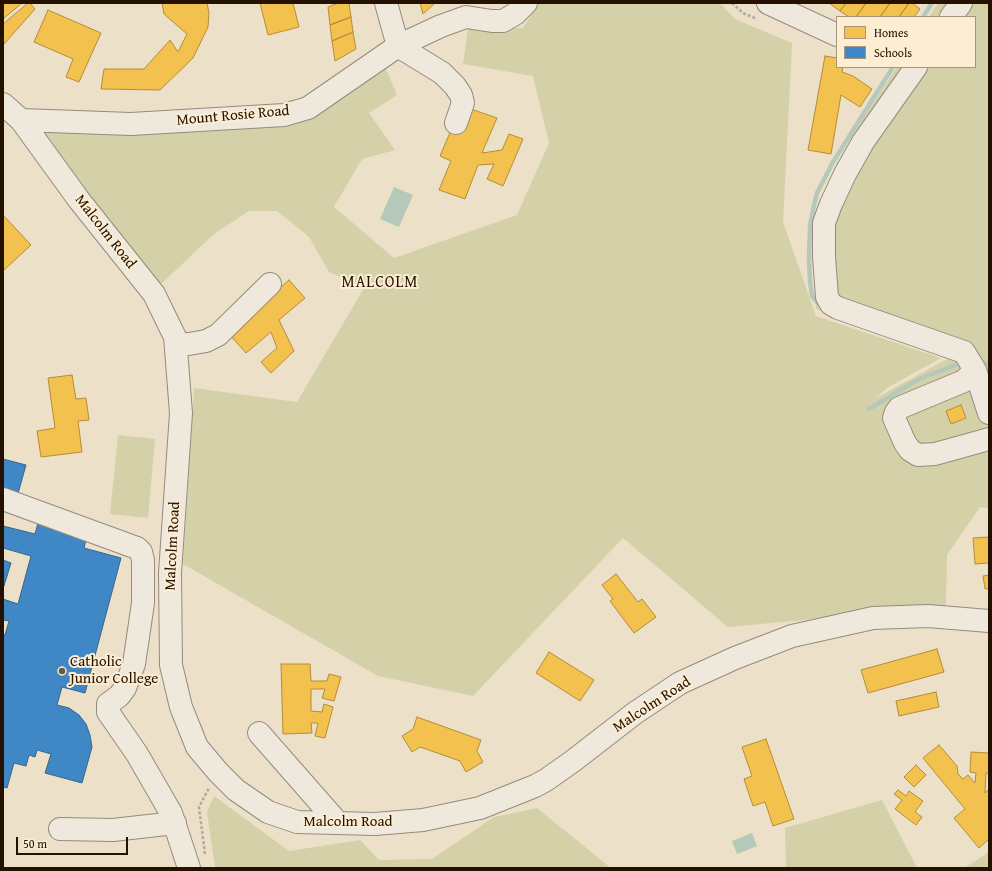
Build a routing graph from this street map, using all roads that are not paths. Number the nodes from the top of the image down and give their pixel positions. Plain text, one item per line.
1 (386, 3) edge
2 (526, 3) edge
3 (768, 3) edge
4 (961, 3) edge
5 (464, 10) edge
6 (952, 16) edge
7 (836, 35) edge
8 (398, 46) junction
9 (915, 68) edge
10 (3, 104) edge
11 (20, 120) junction
12 (456, 123) dead end
13 (270, 284) dead end
14 (176, 345) junction
15 (971, 363) junction
16 (989, 413) edge
17 (989, 439) edge
18 (3, 499) edge
19 (989, 621) edge
20 (259, 732) dead end
21 (175, 823) junction
22 (338, 823) junction
23 (60, 829) dead end
24 (197, 864) edge

1 - 8 street
2 - 5 street, Mount Rosie Road
3 - 7 street
4 - 6 street
5 - 8 street, Mount Rosie Road
8 - 11 street, Mount Rosie Road
8 - 12 street
9 - 15 street
10 - 11 street
11 - 14 street, Malcolm Road
13 - 14 street
14 - 22 street, Malcolm Road
15 - 16 street
15 - 17 street
18 - 21 street
19 - 22 street, Malcolm Road
20 - 22 street
21 - 23 street
21 - 24 street

